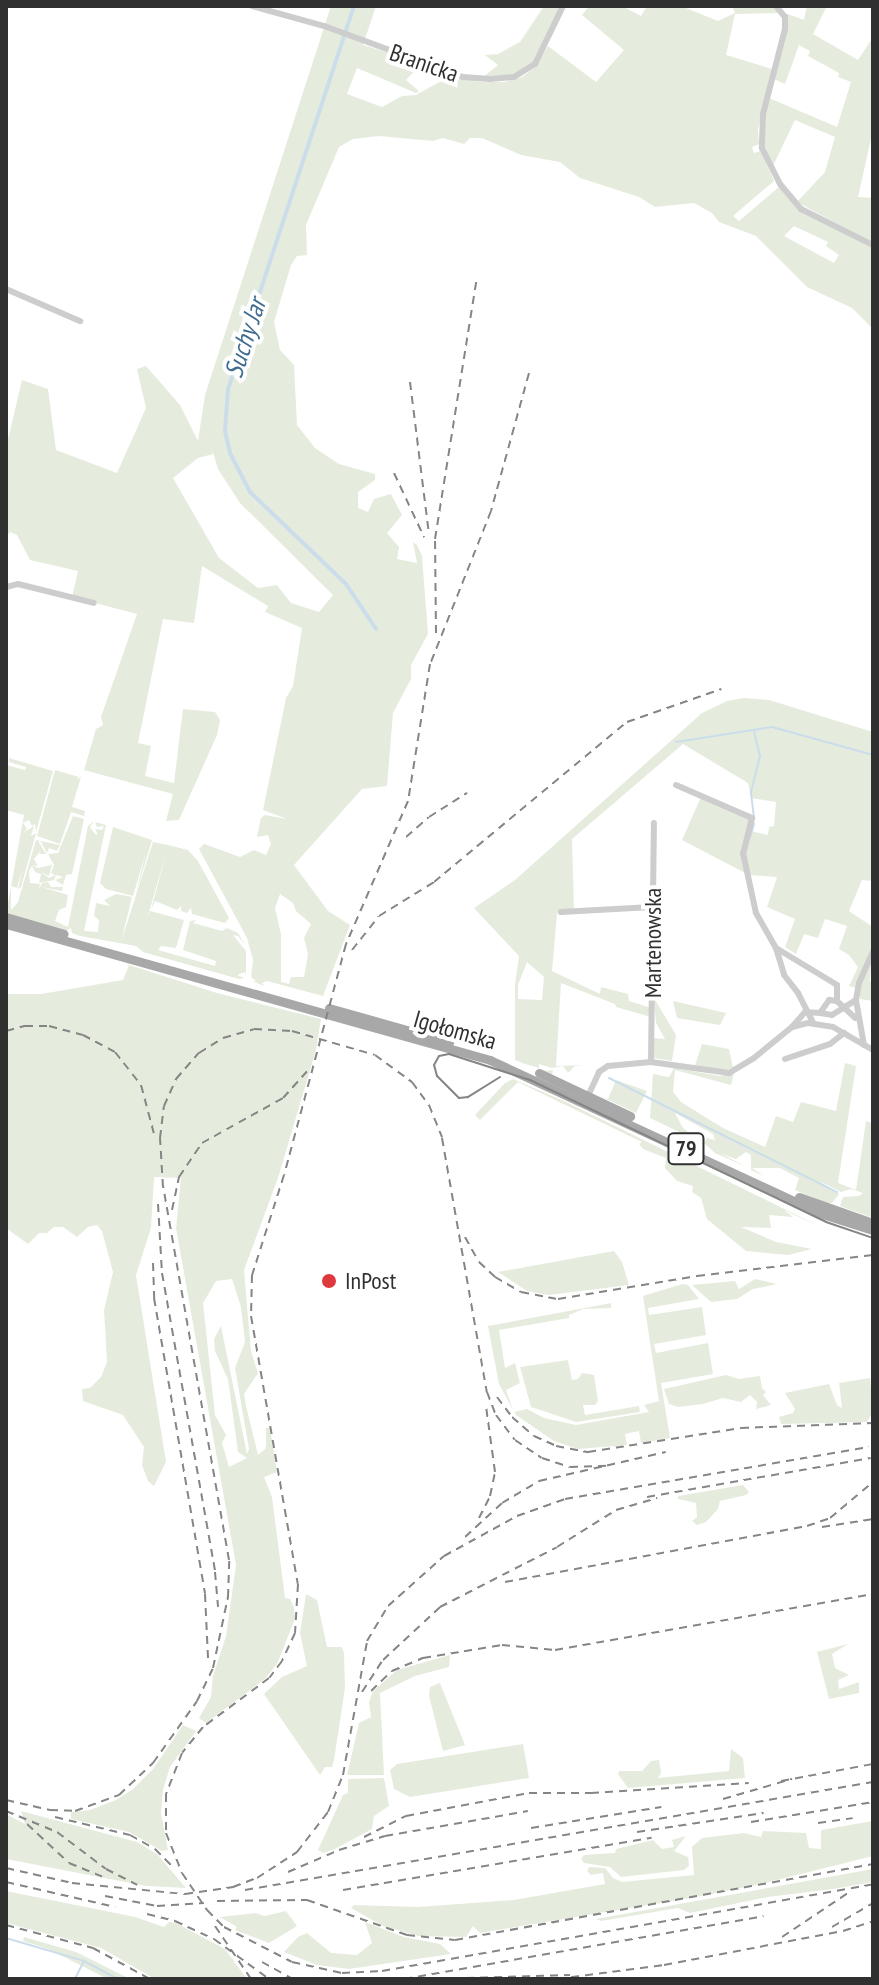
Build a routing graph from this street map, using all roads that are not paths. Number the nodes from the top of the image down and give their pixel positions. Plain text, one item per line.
1 (252, 6) edge
2 (563, 6) edge
3 (776, 6) edge
4 (873, 245) edge
5 (6, 289) edge
6 (80, 321) dead end
7 (6, 587) edge
8 (94, 603) dead end
9 (676, 785) dead end
10 (654, 823) dead end
11 (652, 907) junction
12 (561, 912) dead end
13 (6, 917) edge
14 (6, 924) edge
15 (776, 948) junction
16 (873, 951) edge
17 (269, 994) junction
18 (856, 1000) junction
19 (837, 1001) junction
20 (845, 1007) junction
21 (805, 1012) junction
22 (820, 1013) junction
23 (857, 1019) junction
24 (813, 1023) junction
25 (792, 1027) junction
26 (844, 1033) junction
27 (864, 1045) junction
28 (873, 1050) edge
29 (785, 1059) dead end
30 (651, 1062) junction
31 (587, 1098) junction
32 (873, 1223) edge
33 (873, 1230) edge

1 - 2 street, Branicka
3 - 4 street
5 - 6 street
7 - 8 street
9 - 15 street
10 - 11 street, Martenowska
11 - 12 street
11 - 30 street, Martenowska
13 - 17 main road, Igołomska / 79
14 - 17 main road, Igołomska / 79
15 - 19 street
15 - 21 street
16 - 18 street
17 - 31 main road, Igołomska / 79
18 - 20 street
18 - 23 street
19 - 20 street
19 - 22 street
20 - 22 street
20 - 23 street
21 - 22 street
21 - 24 street
21 - 25 street
23 - 27 street
24 - 25 street
24 - 26 street
25 - 30 street
26 - 27 street
26 - 29 street
27 - 28 street
30 - 31 street
31 - 32 main road, Igołomska / 79
31 - 33 main road, Igołomska / 79

